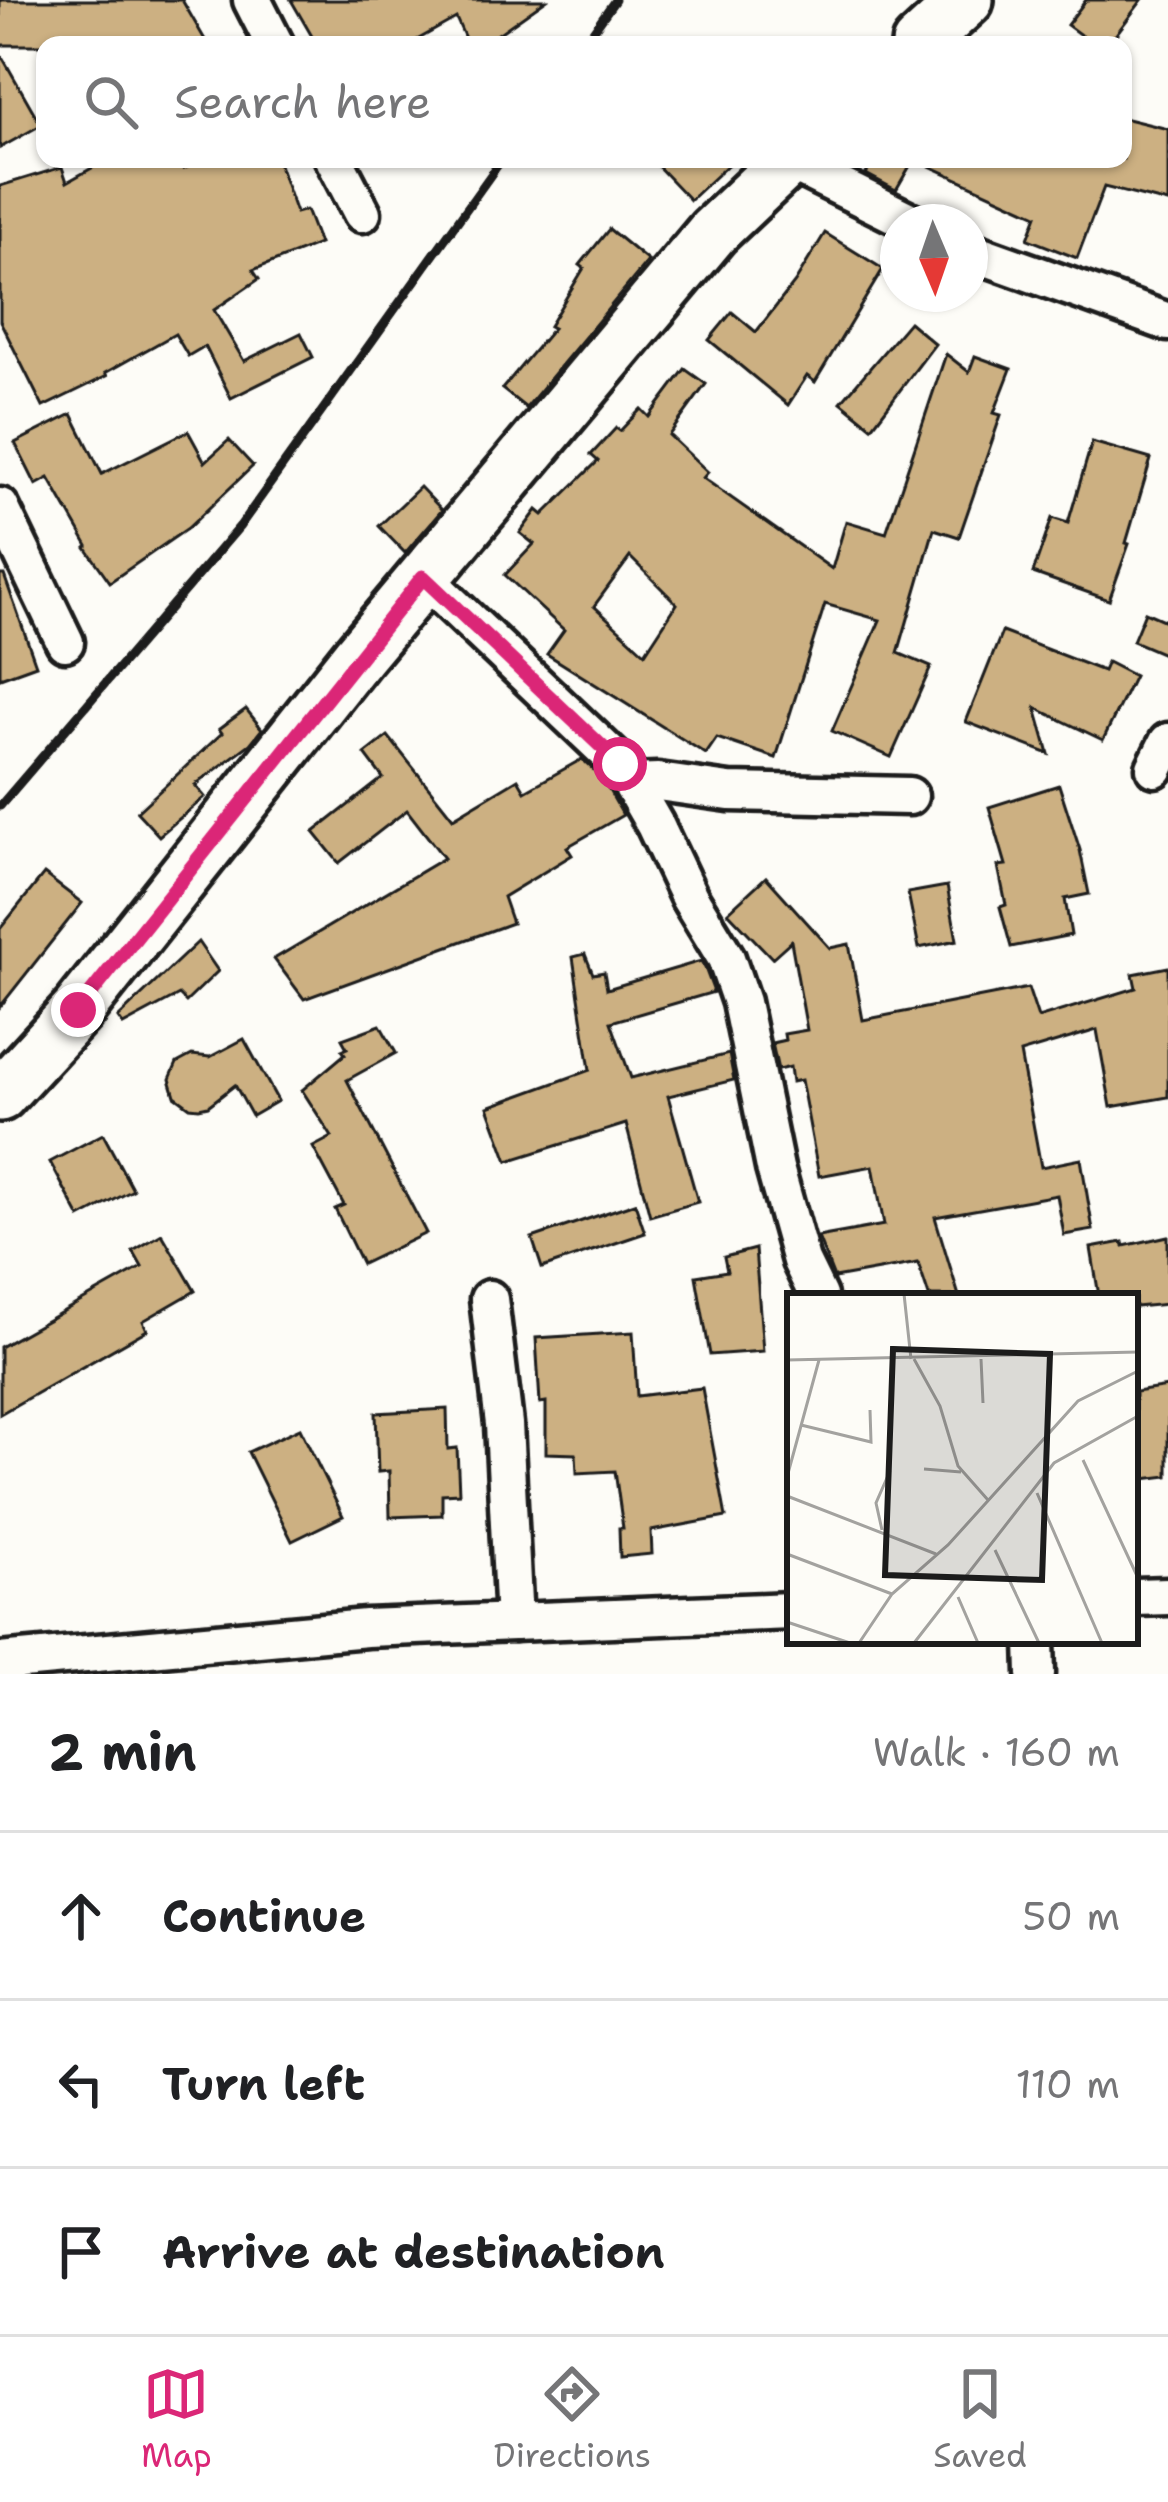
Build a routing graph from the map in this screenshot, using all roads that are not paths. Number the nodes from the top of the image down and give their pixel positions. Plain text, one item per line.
1 (252, 0) edge
2 (968, 0) edge
3 (270, 36) edge
4 (928, 36) edge
5 (339, 168) edge
6 (780, 168) edge
7 (805, 168) edge
8 (880, 206) edge
9 (362, 213) dead end
10 (988, 257) edge
11 (1168, 322) edge
12 (0, 507) edge
13 (423, 577) junction
14 (65, 642) dead end
15 (631, 783) junction
16 (909, 796) dead end
17 (0, 1095) edge
18 (817, 1293) edge
19 (489, 1298) dead end
20 (1168, 1596) edge
21 (1138, 1598) edge
22 (787, 1611) edge
23 (514, 1622) junction
24 (1035, 1644) edge
25 (0, 1662) edge
26 (1036, 1674) edge

1 - 3 street
2 - 4 street
5 - 9 street
6 - 13 street
7 - 8 street
10 - 11 street
12 - 14 street
13 - 15 street
13 - 17 street
15 - 16 street
15 - 18 street
19 - 23 street
20 - 21 street
22 - 23 street
23 - 25 street
24 - 26 street

